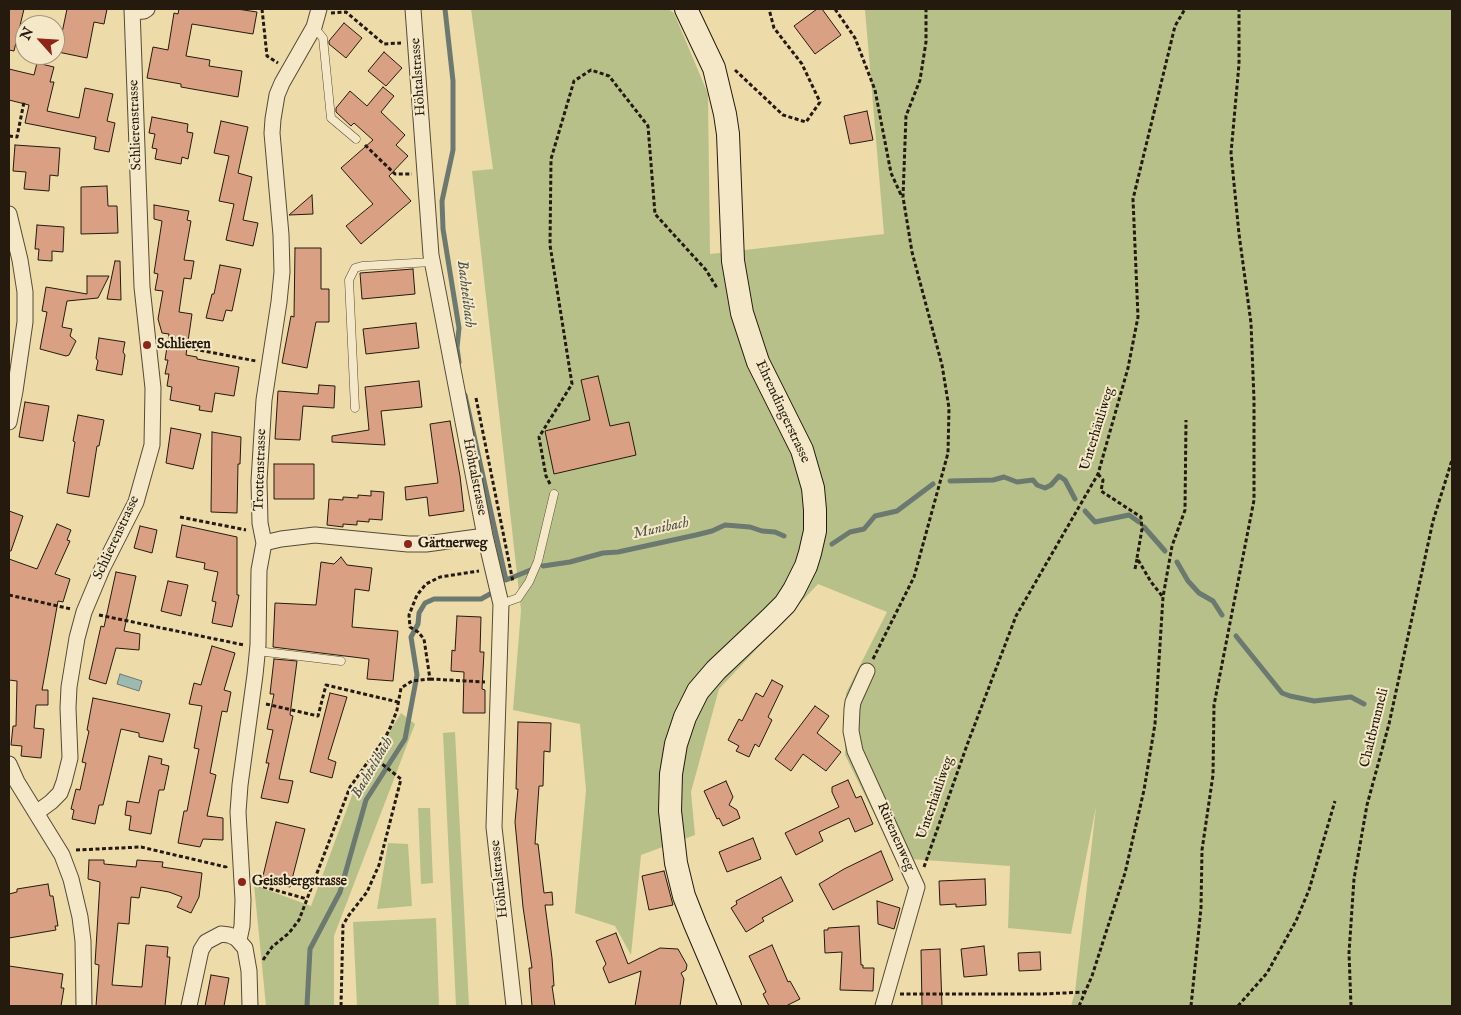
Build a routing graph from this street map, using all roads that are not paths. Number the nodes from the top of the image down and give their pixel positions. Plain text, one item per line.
1 (413, 9) edge
2 (686, 9) edge
3 (137, 10) edge
4 (317, 17) edge
5 (356, 139) road end
6 (9, 214) edge
7 (432, 262) junction
8 (355, 408) dead end
9 (9, 422) edge
10 (554, 494) road end
11 (485, 536) junction
12 (264, 543) junction
13 (508, 601) junction
14 (251, 648) junction
15 (341, 662) dead end
16 (867, 671) road end
17 (9, 764) edge
18 (36, 813) junction
19 (239, 940) junction
20 (885, 1000) edge
21 (84, 1006) edge
22 (189, 1006) edge
23 (250, 1006) edge
24 (514, 1006) edge
25 (730, 1006) edge

1 - 7 street, Höhtalstrasse
2 - 25 main road, Ehrendingerstrasse
3 - 18 street, Schlierenstrasse
4 - 5 lane
4 - 12 street, Trottenstrasse
6 - 9 street
7 - 8 lane
7 - 11 street, Höhtalstrasse
10 - 13 lane
11 - 12 street
11 - 13 street, Höhtalstrasse
12 - 14 street, Trottenstrasse
13 - 24 street, Höhtalstrasse
14 - 15 lane
14 - 19 street, Trottenstrasse
16 - 20 street, Rütenenweg
17 - 18 street
18 - 21 street
19 - 22 street
19 - 23 street

